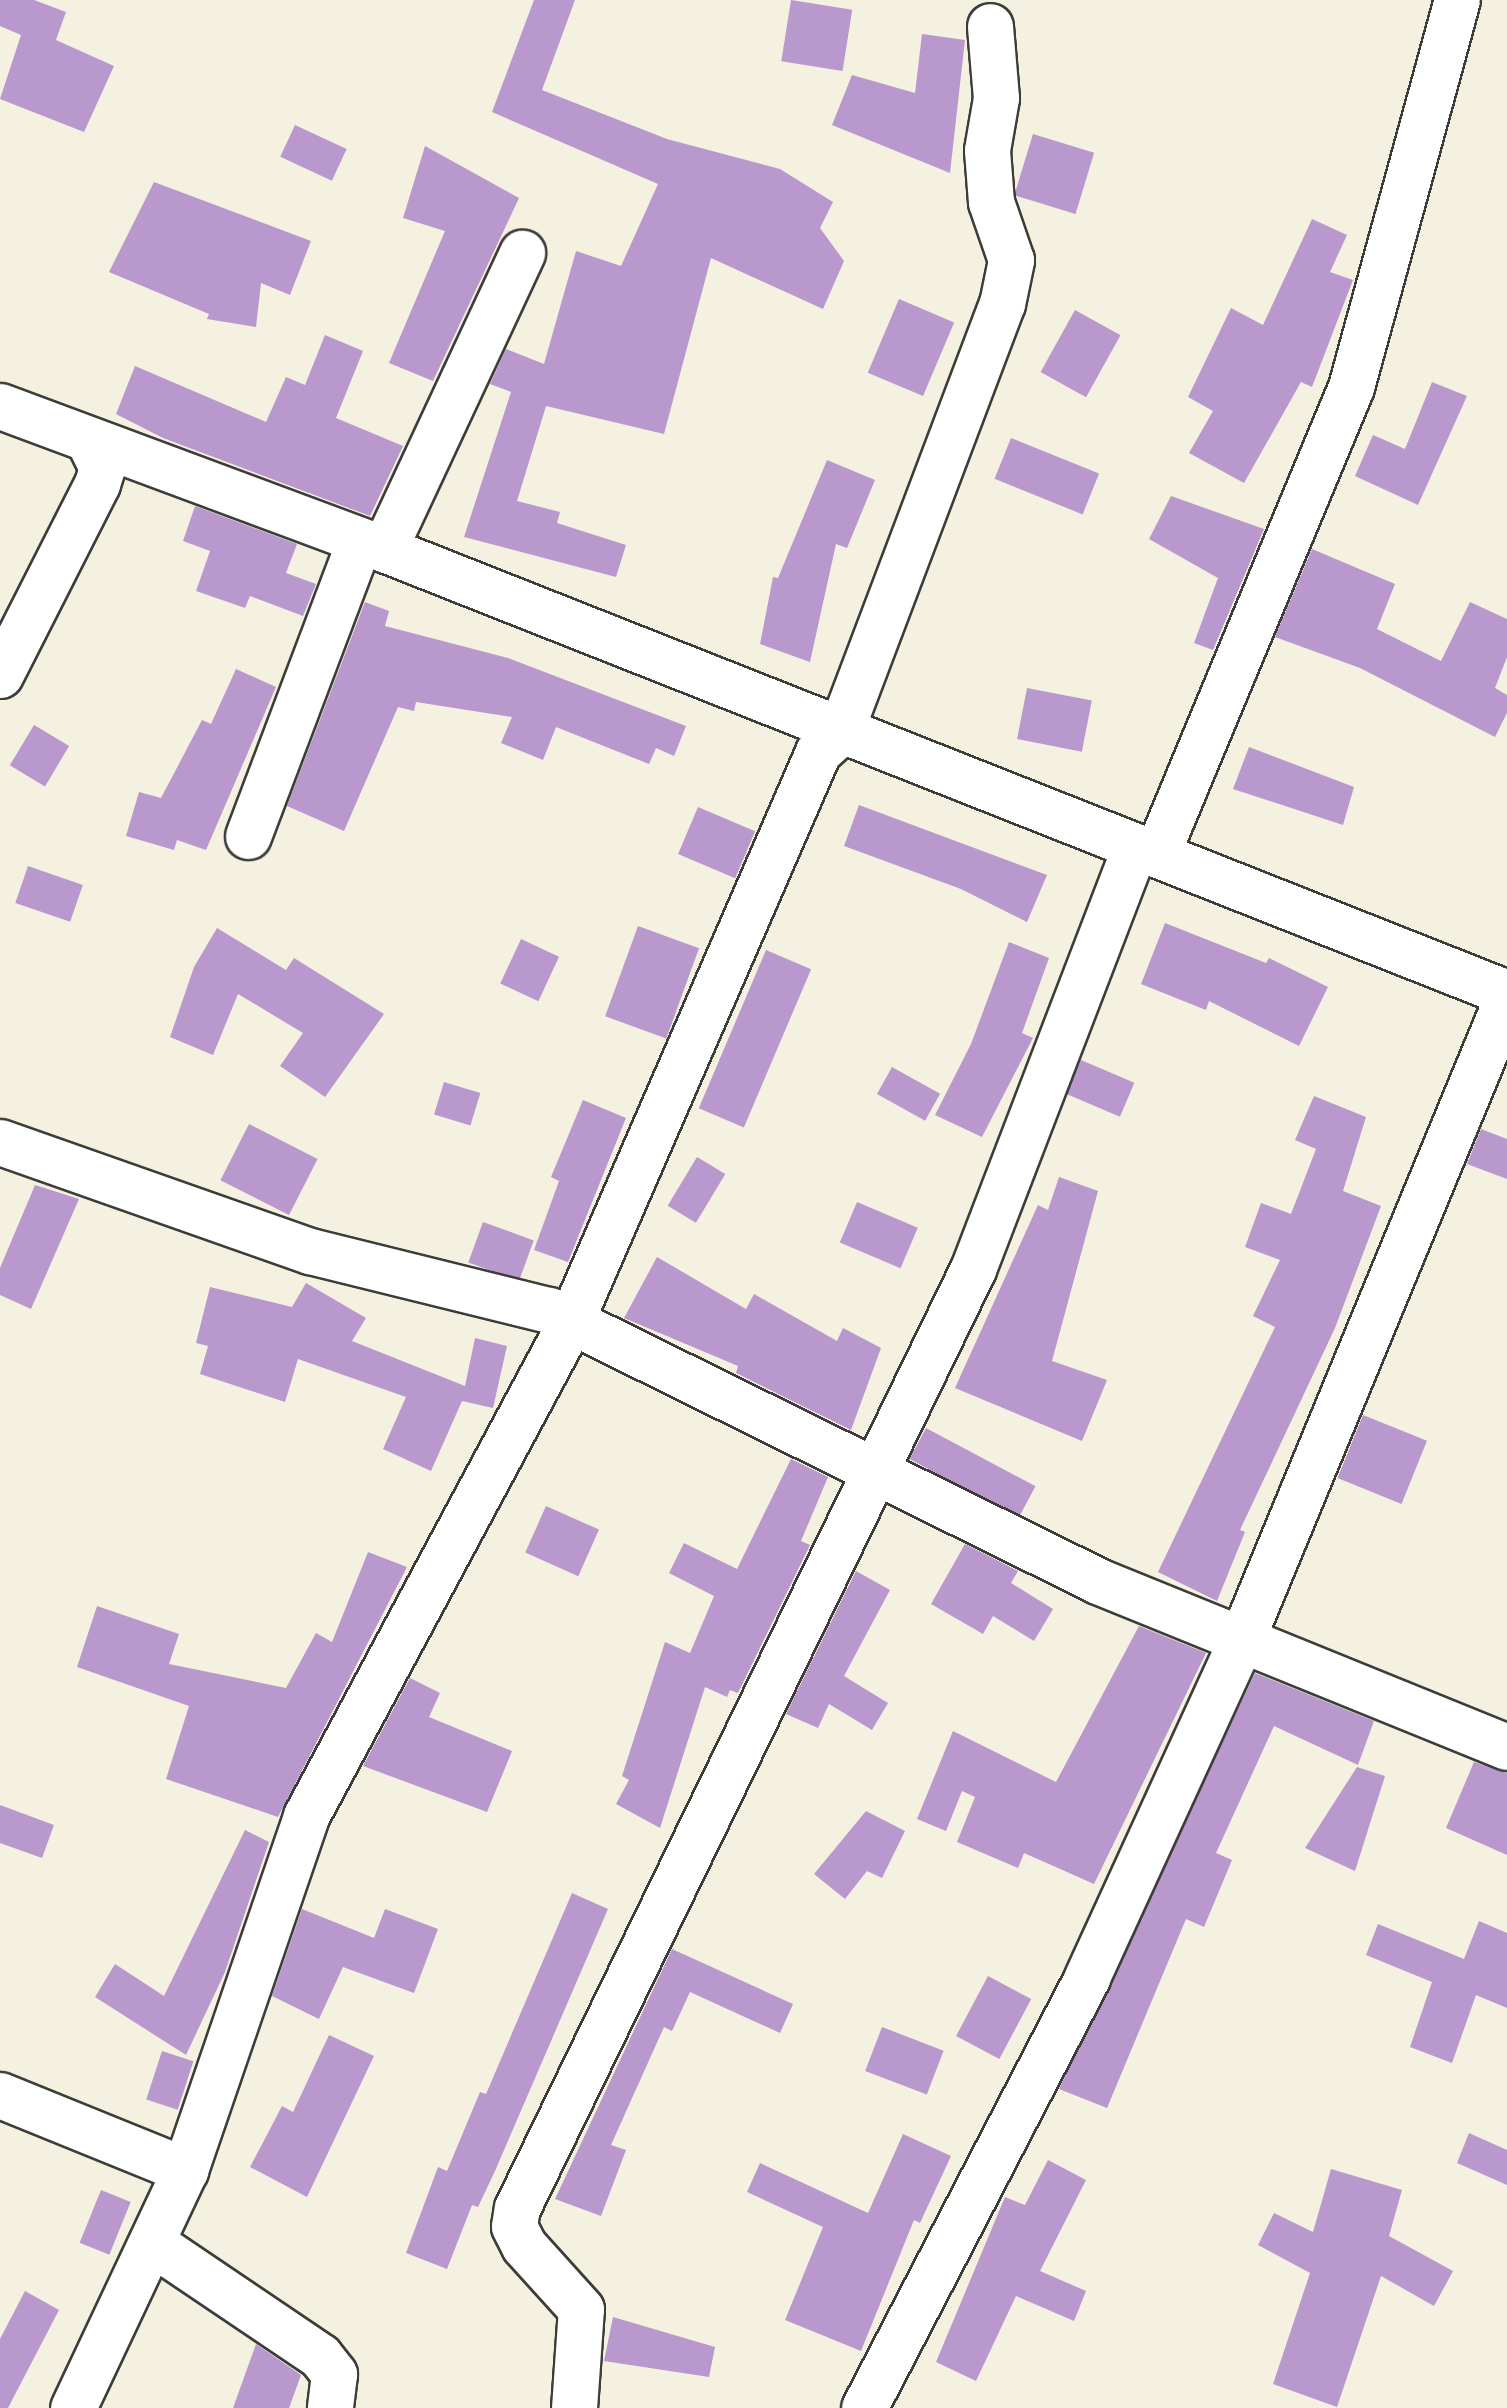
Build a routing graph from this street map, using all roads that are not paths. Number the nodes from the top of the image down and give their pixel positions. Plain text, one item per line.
1 (1456, 0) edge
2 (990, 26) dead end
3 (522, 253) dead end
4 (0, 406) edge
5 (90, 441) junction
6 (372, 546) junction
7 (0, 675) edge
8 (840, 732) junction
9 (248, 836) dead end
10 (1146, 850) junction
11 (1507, 996) edge
12 (0, 1142) edge
13 (569, 1324) junction
14 (871, 1471) junction
15 (1241, 1641) junction
16 (1507, 1747) edge
17 (0, 2095) edge
18 (185, 2170) junction
19 (154, 2244) junction
20 (74, 2408) edge
21 (330, 2408) edge
22 (574, 2408) edge
23 (864, 2408) edge

1 - 10 street
2 - 8 street
3 - 6 street
4 - 5 street
5 - 6 street
5 - 7 street
6 - 8 street
6 - 9 street
8 - 10 street
8 - 13 street
10 - 11 street
10 - 14 street
11 - 15 street
12 - 13 street
13 - 14 street
13 - 18 street
14 - 15 street
14 - 22 street
15 - 16 street
15 - 23 street
17 - 18 street
18 - 19 street
19 - 20 street
19 - 21 street

